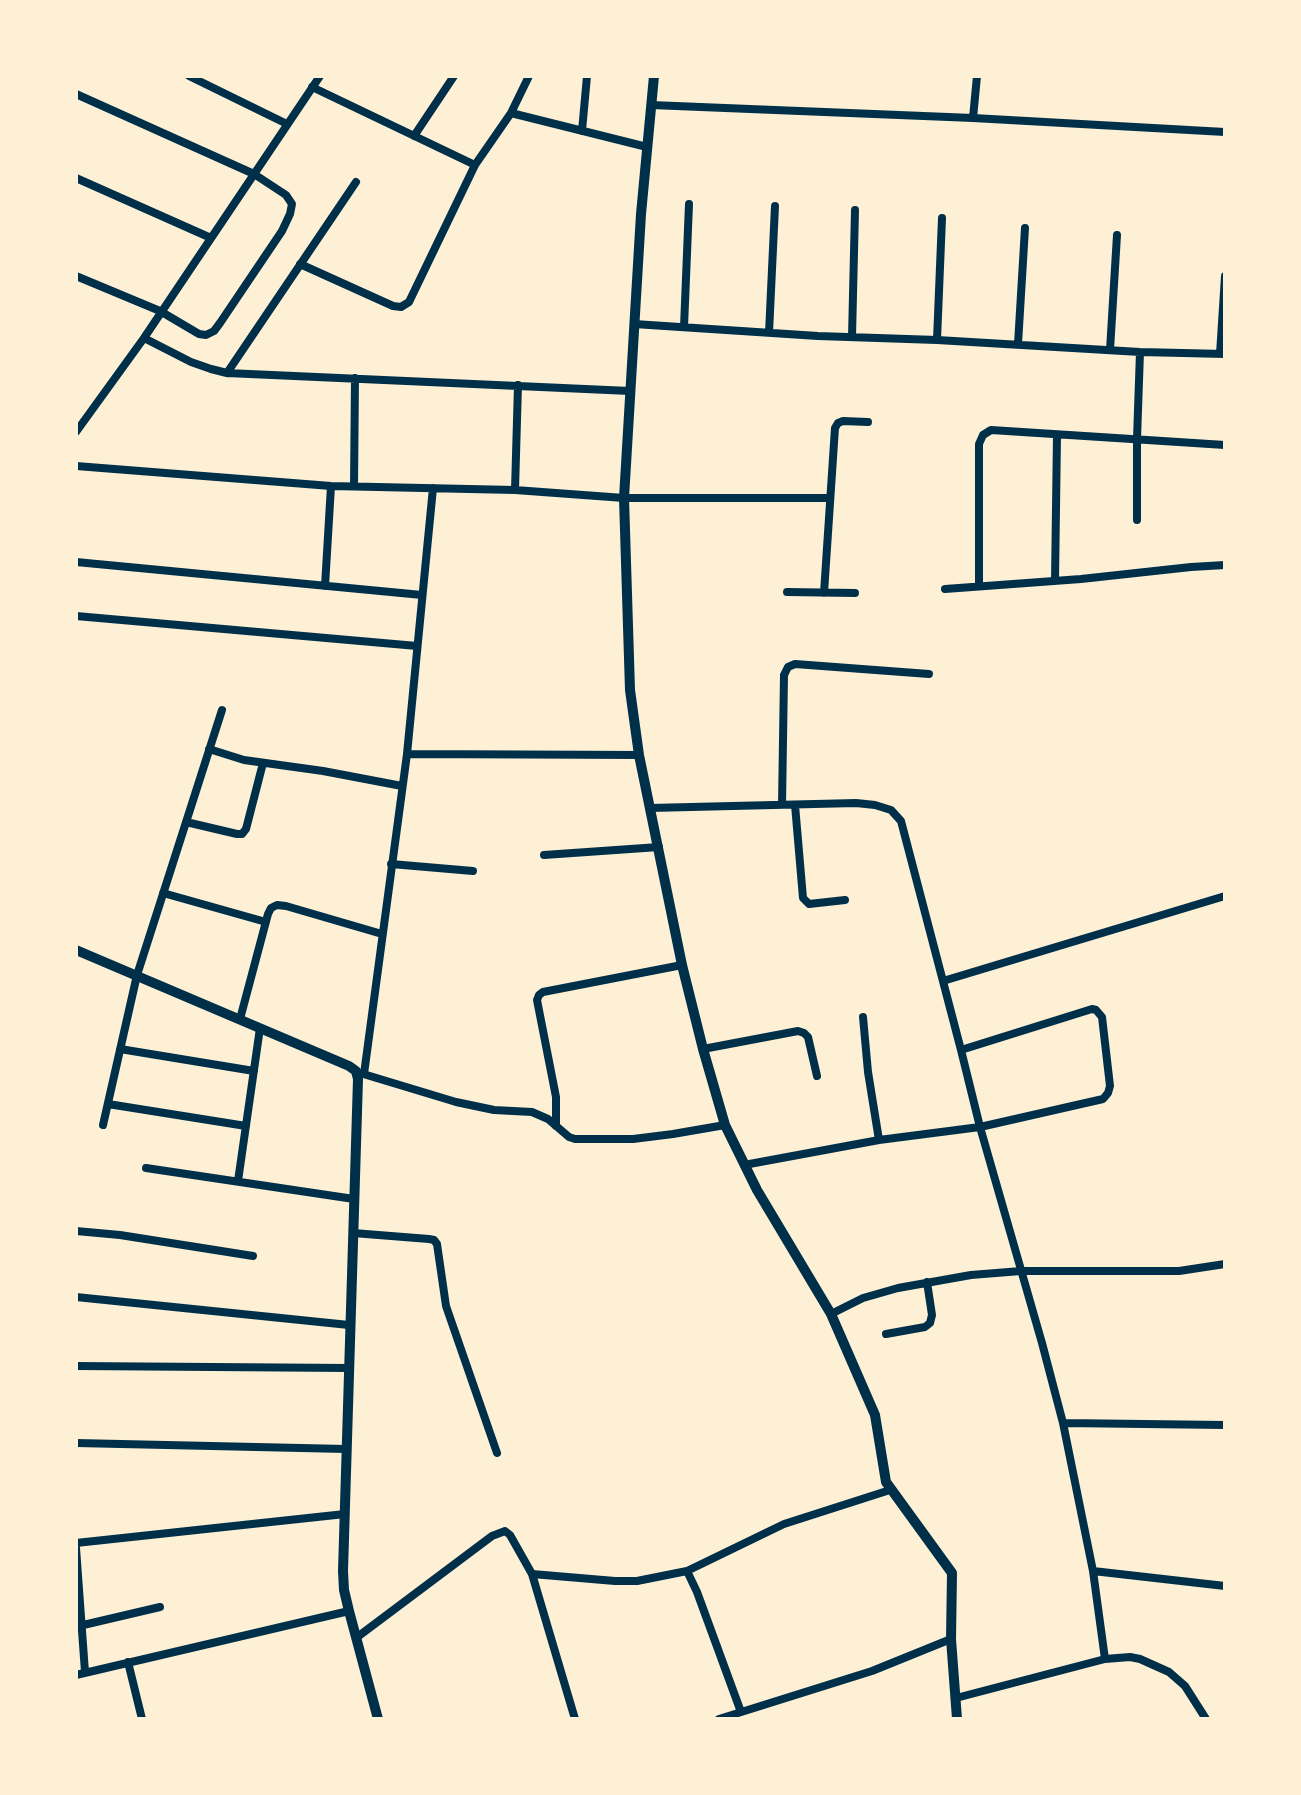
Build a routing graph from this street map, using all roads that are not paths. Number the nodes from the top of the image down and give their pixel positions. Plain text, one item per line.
1 (189, 76) edge
2 (320, 76) edge
3 (454, 76) edge
4 (529, 76) edge
5 (587, 76) edge
6 (654, 76) edge
7 (977, 76) edge
8 (312, 87) junction
9 (76, 94) edge
10 (651, 105) junction
11 (511, 113) junction
12 (973, 118) junction
13 (287, 124) junction
14 (582, 131) junction
15 (1225, 132) edge
16 (414, 136) junction
17 (647, 147) junction
18 (475, 165) junction
19 (254, 174) junction
20 (76, 178) edge
21 (356, 182) dead end
22 (689, 204) dead end
23 (775, 206) dead end
24 (855, 210) dead end
25 (942, 218) dead end
26 (1025, 228) dead end
27 (1117, 235) dead end
28 (211, 238) junction
29 (300, 264) junction
30 (76, 276) edge
31 (1225, 276) edge
32 (160, 311) junction
33 (634, 324) junction
34 (684, 327) junction
35 (769, 333) junction
36 (852, 337) junction
37 (144, 338) junction
38 (937, 340) junction
39 (1018, 344) junction
40 (1110, 350) junction
41 (1140, 352) junction
42 (1222, 354) edge
43 (227, 373) junction
44 (355, 378) junction
45 (518, 385) junction
46 (630, 391) junction
47 (868, 422) dead end
48 (76, 432) edge
49 (1057, 435) junction
50 (1137, 439) junction
51 (1225, 445) edge
52 (76, 466) edge
53 (331, 486) junction
54 (354, 486) junction
55 (433, 488) junction
56 (515, 490) junction
57 (624, 498) junction
58 (830, 498) junction
59 (1137, 520) dead end
60 (76, 562) edge
61 (1225, 565) edge
62 (1055, 581) junction
63 (325, 586) junction
64 (979, 586) junction
65 (945, 589) dead end
66 (787, 592) dead end
67 (824, 593) junction
68 (855, 593) dead end
69 (422, 595) junction
70 (76, 616) edge
71 (417, 646) junction
72 (929, 674) dead end
73 (222, 710) dead end
74 (209, 749) junction
75 (407, 754) junction
76 (639, 755) junction
77 (263, 763) junction
78 (402, 786) junction
79 (782, 805) junction
80 (795, 805) junction
81 (650, 808) junction
82 (186, 822) junction
83 (659, 847) junction
84 (544, 855) dead end
85 (391, 864) junction
86 (473, 871) dead end
87 (163, 893) junction
88 (1225, 896) edge
89 (845, 900) dead end
90 (266, 922) junction
91 (382, 934) junction
92 (76, 950) edge
93 (682, 965) junction
94 (137, 975) junction
95 (943, 981) junction
96 (863, 1017) dead end
97 (240, 1019) junction
98 (260, 1028) junction
99 (120, 1049) junction
100 (703, 1049) junction
101 (961, 1050) junction
102 (254, 1071) junction
103 (360, 1072) junction
104 (817, 1076) dead end
105 (108, 1104) junction
106 (103, 1125) dead end
107 (725, 1125) junction
108 (246, 1126) junction
109 (556, 1126) junction
110 (980, 1127) junction
111 (879, 1140) junction
112 (744, 1165) junction
113 (146, 1168) dead end
114 (238, 1181) junction
115 (354, 1199) junction
116 (76, 1231) edge
117 (353, 1233) junction
118 (253, 1256) dead end
119 (1225, 1264) edge
120 (1021, 1271) junction
121 (927, 1282) junction
122 (76, 1297) edge
123 (831, 1314) junction
124 (349, 1325) junction
125 (886, 1334) dead end
126 (76, 1366) edge
127 (348, 1368) junction
128 (1063, 1423) junction
129 (1225, 1425) edge
130 (76, 1443) edge
131 (346, 1449) junction
132 (497, 1453) dead end
133 (890, 1490) junction
134 (345, 1514) junction
135 (76, 1545) edge
136 (687, 1571) junction
137 (1093, 1571) junction
138 (532, 1574) junction
139 (1225, 1586) edge
140 (160, 1607) dead end
141 (349, 1611) junction
142 (79, 1626) edge
143 (356, 1638) junction
144 (951, 1639) junction
145 (1105, 1659) junction
146 (128, 1662) junction
147 (81, 1674) edge
148 (956, 1698) junction
149 (741, 1712) junction
150 (142, 1719) edge
151 (378, 1719) edge
152 (575, 1719) edge
153 (719, 1719) edge
154 (957, 1719) edge
155 (1206, 1719) edge

1 - 13 street
2 - 8 street
3 - 16 street
4 - 11 street
5 - 14 street
6 - 10 street
7 - 12 street
8 - 13 street
8 - 16 street
9 - 19 street
10 - 12 street
10 - 17 street
11 - 14 street
11 - 18 street
12 - 15 street
13 - 19 street
14 - 17 street
16 - 18 street
17 - 33 street
18 - 29 street
19 - 28 street
19 - 32 street
20 - 28 street
21 - 29 street
22 - 34 street
23 - 35 street
24 - 36 street
25 - 38 street
26 - 39 street
27 - 40 street
28 - 32 street
29 - 43 street
30 - 32 street
31 - 42 street
32 - 37 street
33 - 34 street
33 - 46 street
34 - 35 street
35 - 36 street
36 - 38 street
37 - 43 street
37 - 48 street
38 - 39 street
39 - 40 street
40 - 41 street
41 - 42 street
41 - 50 street
43 - 44 street
44 - 45 street
44 - 54 street
45 - 46 street
45 - 56 street
46 - 57 street
47 - 58 street
49 - 50 street
49 - 62 street
49 - 64 street
50 - 51 street
50 - 59 street
52 - 53 street
53 - 54 street
53 - 63 street
54 - 55 street
55 - 56 street
55 - 69 street
56 - 57 street
57 - 58 street
57 - 76 street
58 - 67 street
60 - 63 street
61 - 62 street
62 - 64 street
63 - 69 street
64 - 65 street
66 - 67 street
67 - 68 street
69 - 71 street
70 - 71 street
71 - 75 street
72 - 79 street
73 - 74 street
74 - 77 street
74 - 82 street
75 - 76 street
75 - 78 street
76 - 81 street
77 - 78 street
77 - 82 street
78 - 85 street
79 - 80 street
79 - 81 street
80 - 89 street
80 - 95 street
81 - 83 street
82 - 87 street
83 - 84 street
83 - 93 street
85 - 86 street
85 - 91 street
87 - 90 street
87 - 94 street
88 - 95 street
90 - 91 street
90 - 97 street
91 - 103 street
92 - 94 street
93 - 100 street
93 - 109 street
94 - 97 street
94 - 99 street
95 - 101 street
96 - 111 street
97 - 98 street
98 - 102 street
98 - 103 street
99 - 102 street
99 - 105 street
100 - 104 street
100 - 107 street
101 - 110 street
101 - 110 street
102 - 108 street
103 - 109 street
103 - 115 street
105 - 106 street
105 - 108 street
107 - 109 street
107 - 112 street
108 - 114 street
110 - 111 street
110 - 120 street
111 - 112 street
112 - 123 street
113 - 114 street
114 - 115 street
115 - 117 street
116 - 118 street
117 - 124 street
117 - 132 street
119 - 120 street
120 - 121 street
120 - 128 street
121 - 123 street
121 - 125 street
122 - 124 street
123 - 133 street
124 - 127 street
126 - 127 street
127 - 131 street
128 - 129 street
128 - 137 street
130 - 131 street
131 - 134 street
133 - 136 street
133 - 144 street
134 - 135 street
134 - 141 street
135 - 142 street
136 - 138 street
136 - 149 street
137 - 139 street
137 - 145 street
138 - 143 street
138 - 152 street
140 - 142 street
141 - 143 street
141 - 146 street
142 - 147 street
143 - 151 street
144 - 148 street
144 - 149 street
145 - 148 street
145 - 155 street
146 - 147 street
146 - 150 street
148 - 154 street
149 - 153 street

